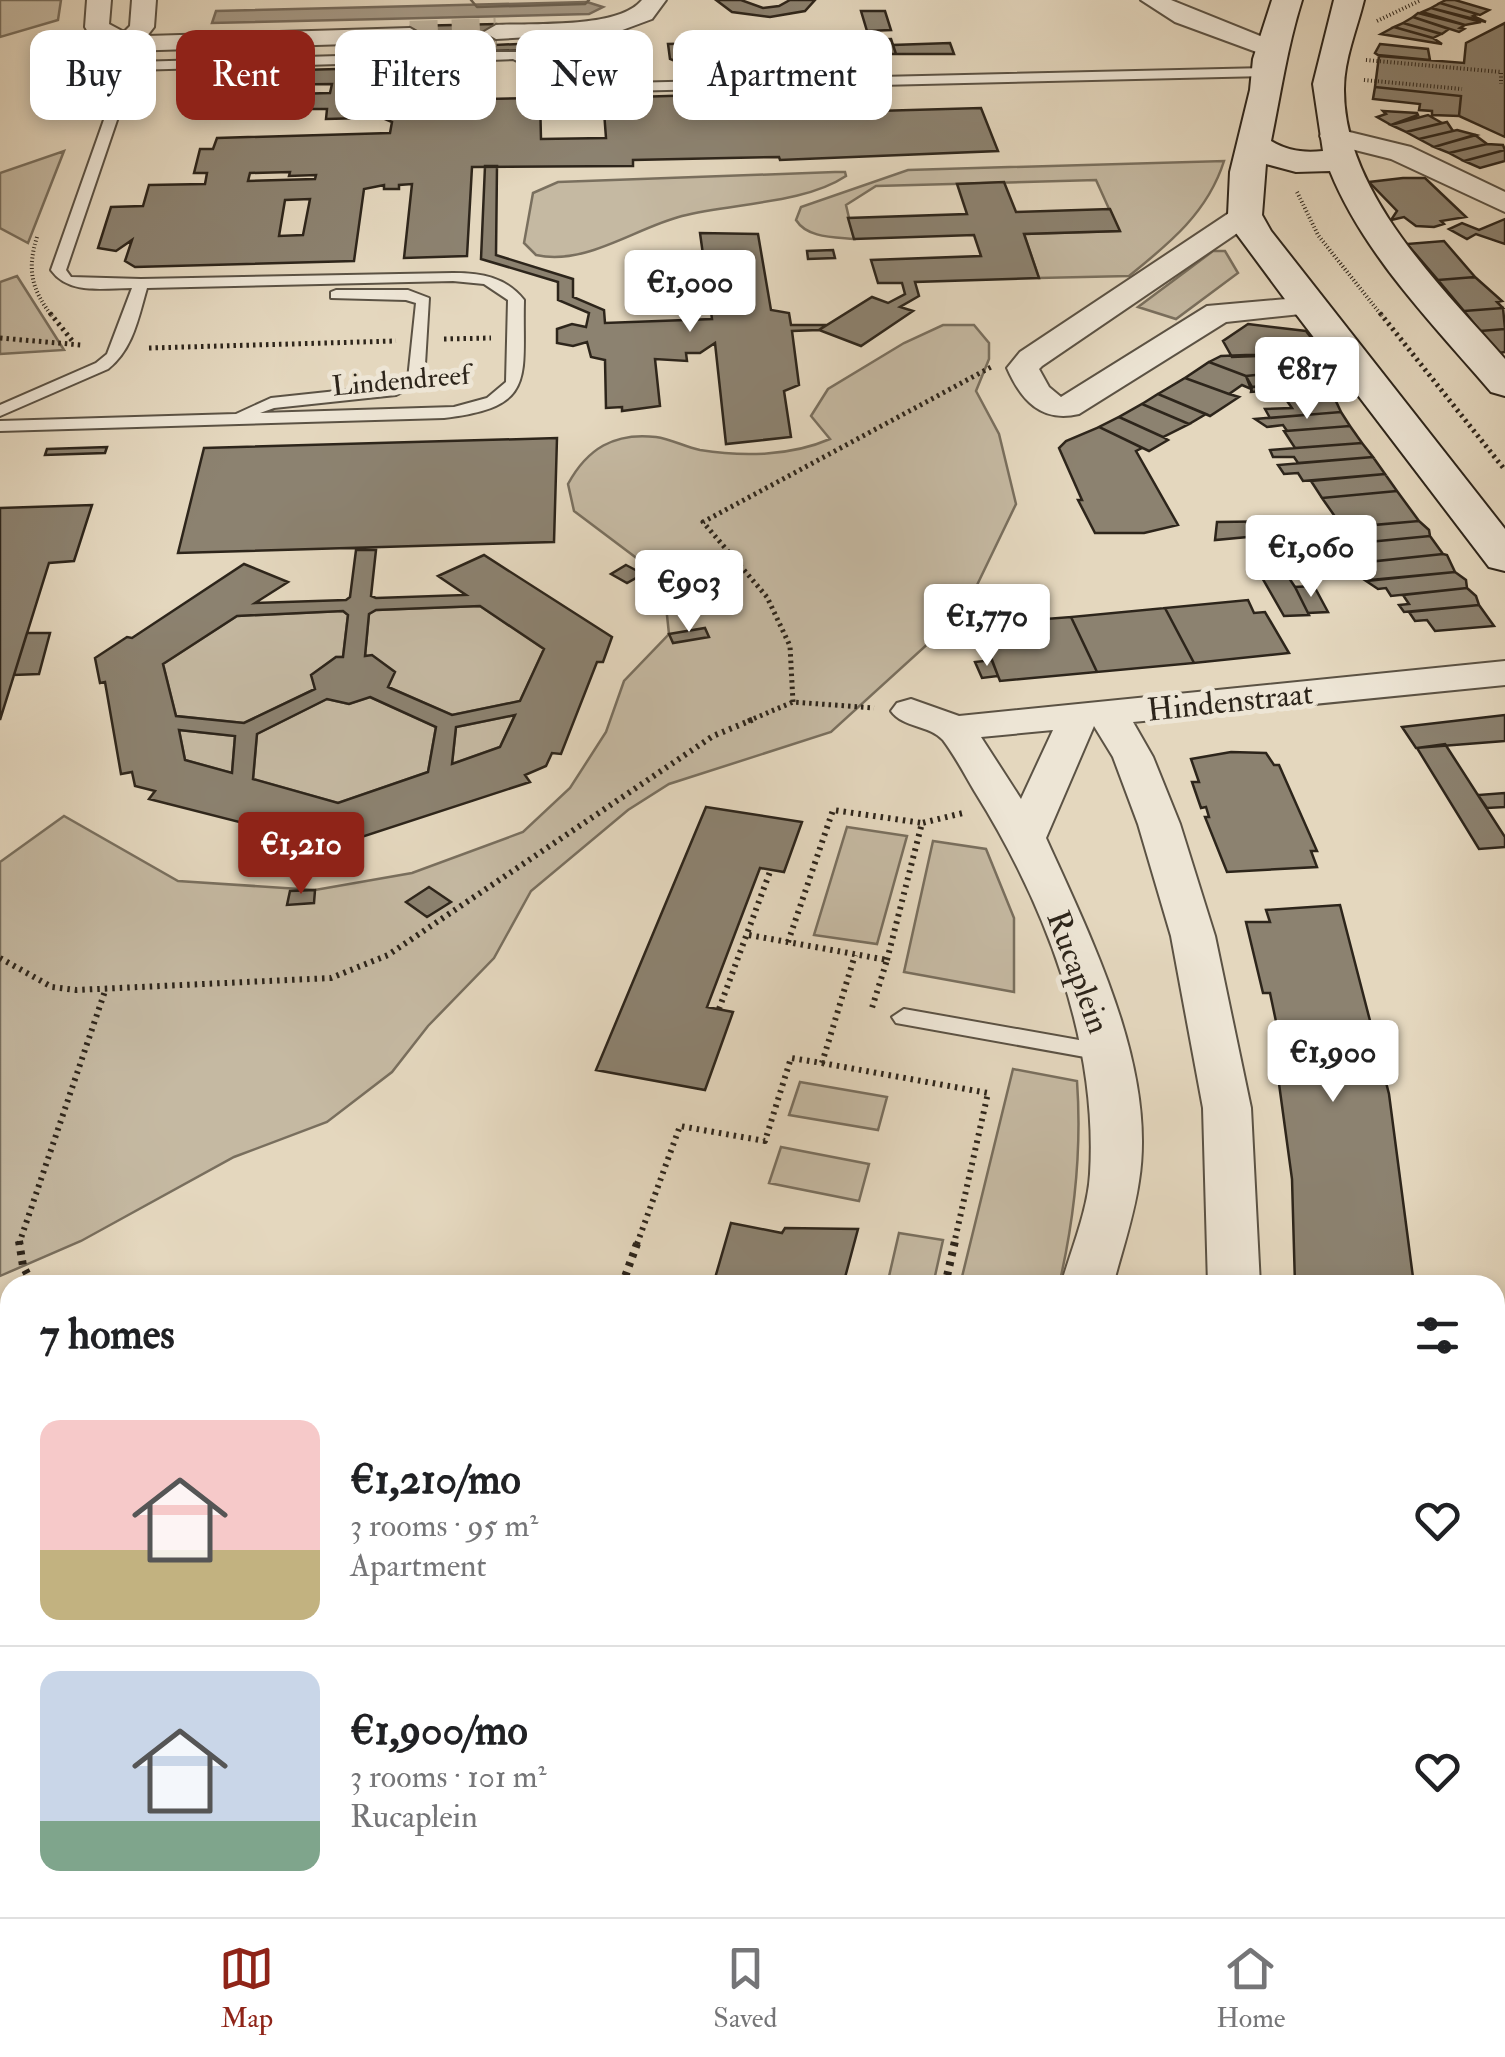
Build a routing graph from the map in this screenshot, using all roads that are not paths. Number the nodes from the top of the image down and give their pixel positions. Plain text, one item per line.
1 (99, 0) edge
2 (144, 0) edge
3 (654, 0) edge
4 (1152, 0) edge
5 (1287, 0) edge
6 (1348, 0) edge
7 (100, 30) edge
8 (140, 30) edge
9 (496, 44) tunnel mouth
10 (496, 46) tunnel mouth
11 (335, 48) edge
12 (1270, 52) junction
13 (156, 54) edge
14 (1349, 55) junction
15 (107, 120) edge
16 (1335, 137) junction
17 (1255, 145) junction
18 (1505, 203) edge
19 (1245, 215) junction
20 (266, 281) junction
21 (142, 284) junction
22 (1309, 306) junction
23 (1505, 384) edge
24 (0, 411) edge
25 (227, 421) junction
26 (0, 426) edge
27 (1505, 558) edge
28 (1505, 673) edge
29 (910, 711) road end
30 (1093, 717) junction
31 (956, 728) junction
32 (1014, 820) junction
33 (904, 1017) road end
34 (1107, 1053) junction
35 (1090, 1275) edge
36 (1234, 1275) edge

1 - 7 street
2 - 8 street, Lindendreef
3 - 9 street
4 - 12 street
5 - 12 main road
6 - 14 main road
10 - 12 lane
11 - 13 street
12 - 14 main road
12 - 17 main road
14 - 16 main road
15 - 21 lane, Lindendreef
16 - 17 main road
16 - 18 street
16 - 23 main road
17 - 19 main road
19 - 22 main road
19 - 22 street
20 - 21 lane, Lindendreef
20 - 25 lane
20 - 25 lane, Lindendreef
21 - 24 lane
22 - 27 main road
25 - 26 lane, Lindendreef
28 - 30 street, Hindenstraat
29 - 31 street
30 - 31 street, Hindenstraat
30 - 32 street
30 - 36 street
31 - 32 street, Rucaplein
32 - 34 street, Rucaplein
33 - 34 lane
34 - 35 street, Rucaplein

